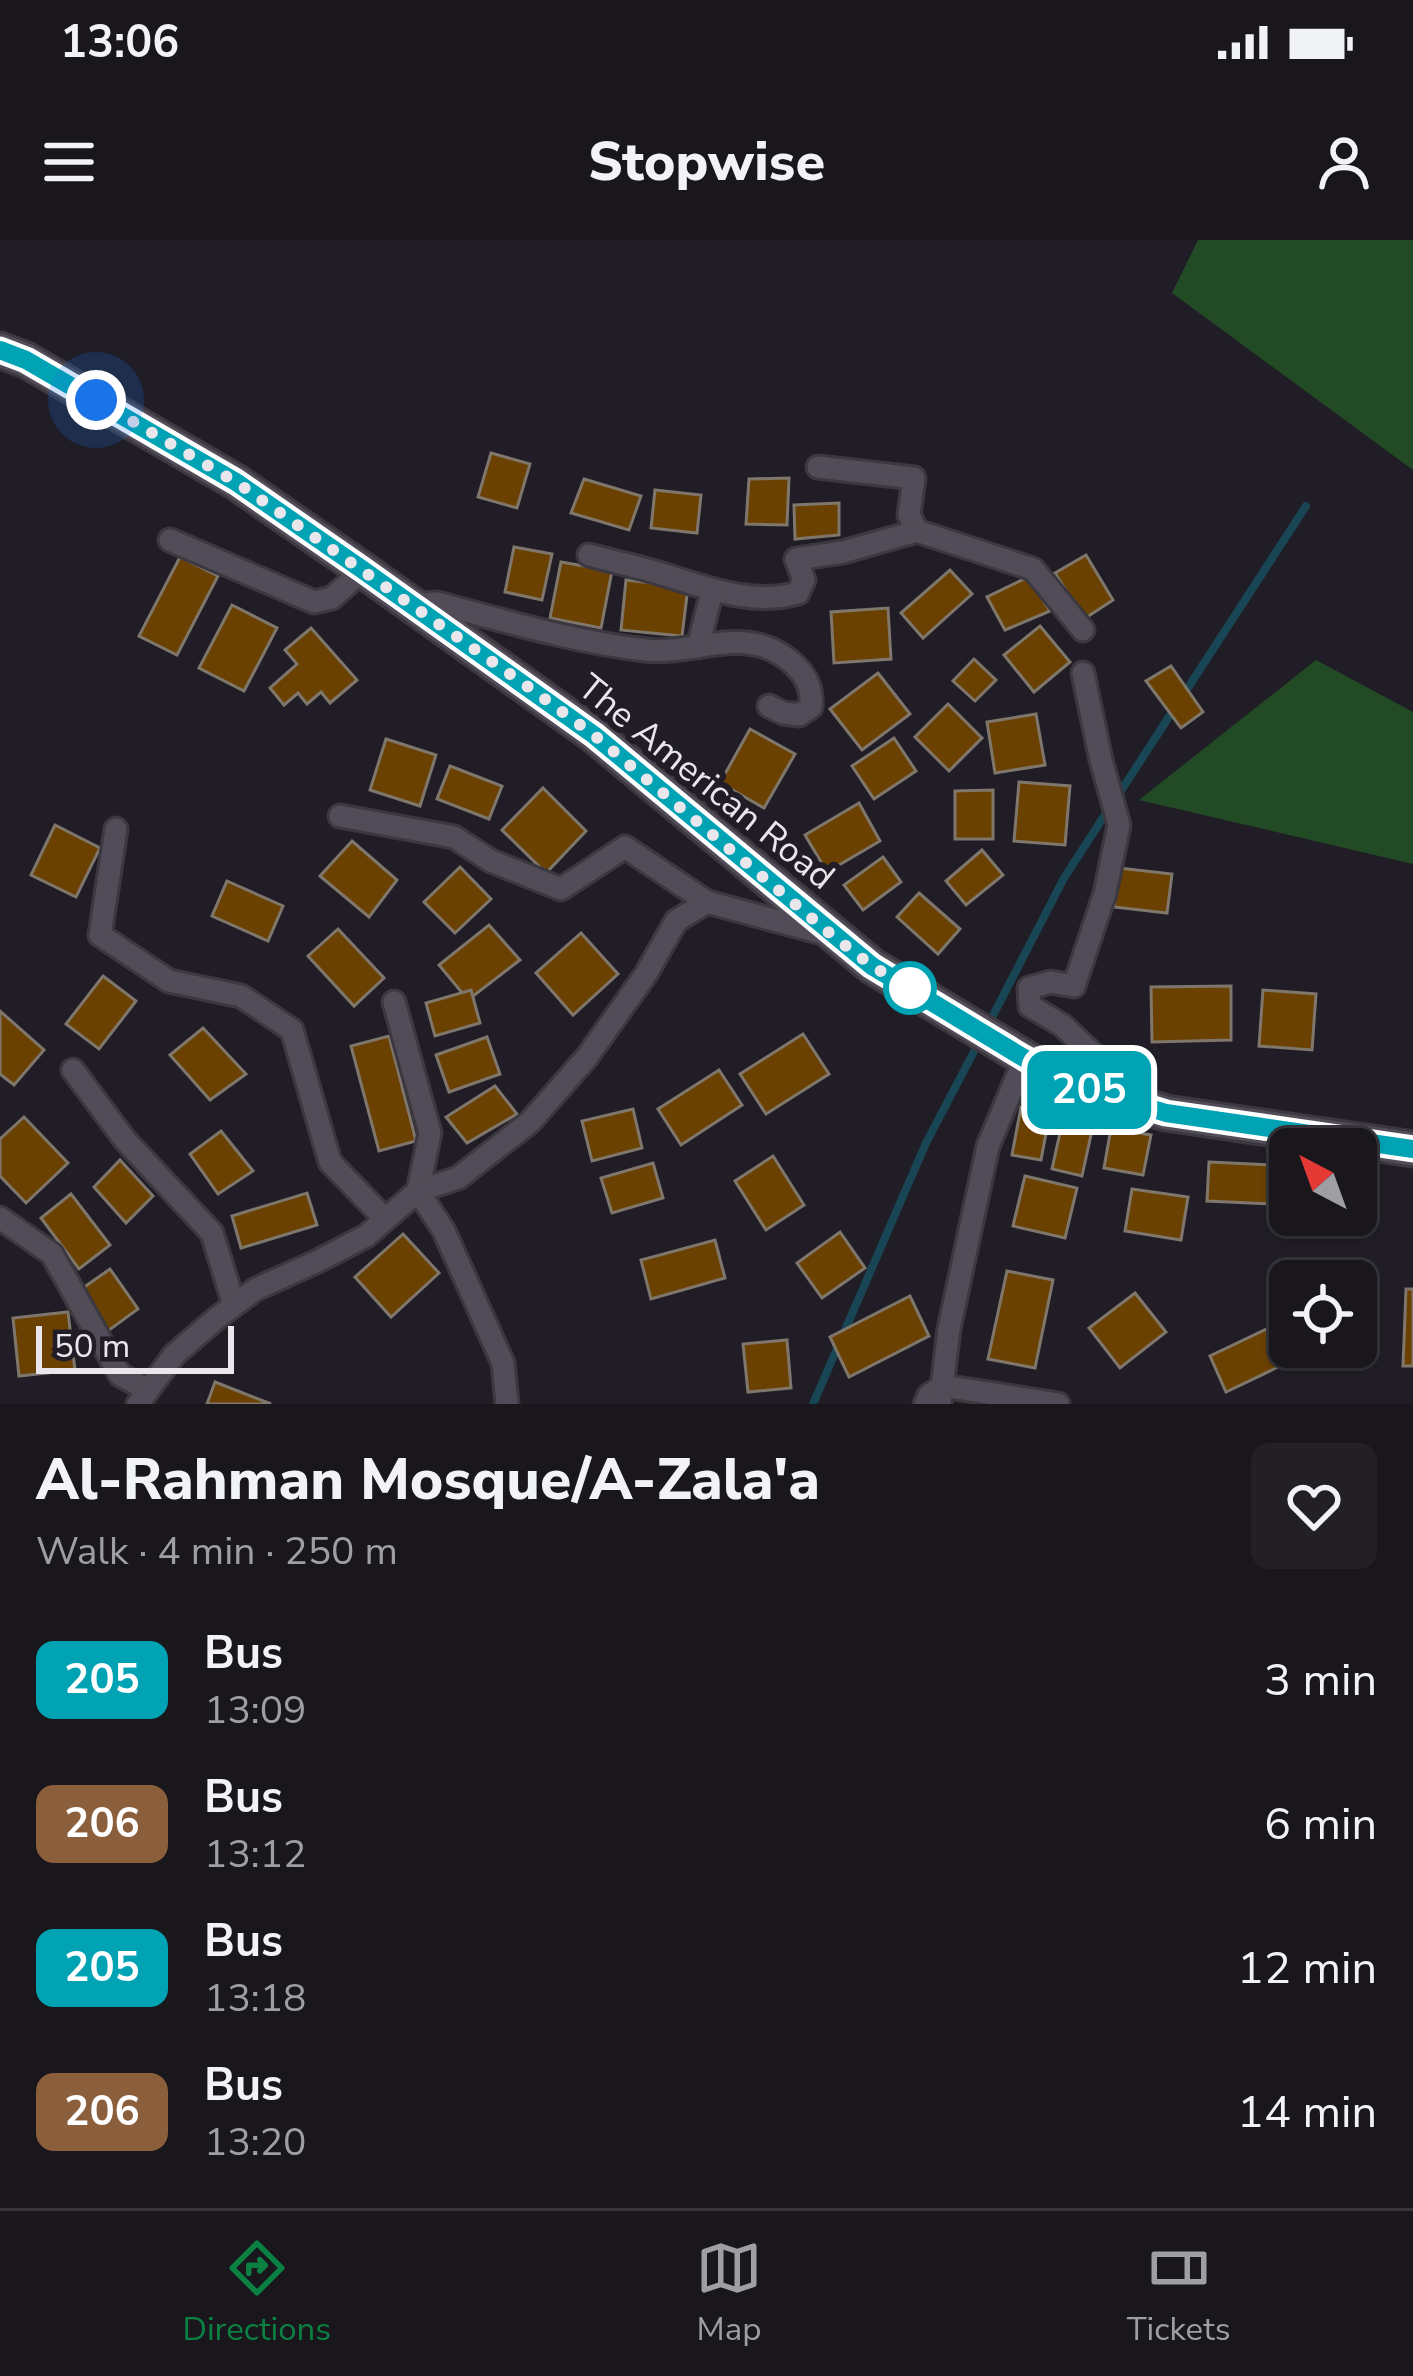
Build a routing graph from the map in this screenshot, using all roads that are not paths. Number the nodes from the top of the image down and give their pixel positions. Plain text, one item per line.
1 (0, 350) edge
2 (818, 467) dead end
3 (917, 531) junction
4 (170, 540) dead end
5 (589, 555) dead end
6 (363, 570) junction
7 (712, 591) junction
8 (413, 605) junction
9 (1083, 630) dead end
10 (698, 646) junction
11 (1083, 673) dead end
12 (769, 706) dead end
13 (340, 816) dead end
14 (116, 829) dead end
15 (707, 902) junction
16 (833, 936) junction
17 (394, 1002) dead end
18 (1024, 1058) junction
19 (73, 1070) dead end
20 (1092, 1091) junction
21 (1413, 1149) edge
22 (418, 1191) junction
23 (0, 1218) edge
24 (385, 1220) junction
25 (234, 1305) junction
26 (942, 1395) edge
27 (143, 1397) edge
28 (507, 1404) edge
29 (925, 1404) edge
30 (1058, 1404) edge

1 - 6 main road, The American Road
2 - 3 street
3 - 7 street
3 - 9 street
4 - 6 street
5 - 7 street
6 - 8 main road, The American Road
7 - 10 street
8 - 10 street
8 - 16 main road, The American Road
10 - 12 street
11 - 20 street
13 - 15 street
14 - 24 street
15 - 16 street
15 - 22 street
16 - 18 main road, The American Road
17 - 22 street
18 - 20 main road, The American Road
18 - 26 street
19 - 25 street
20 - 21 main road, The American Road
22 - 24 street
22 - 28 street
23 - 27 street
24 - 25 street
25 - 27 street
26 - 29 street
26 - 30 street

